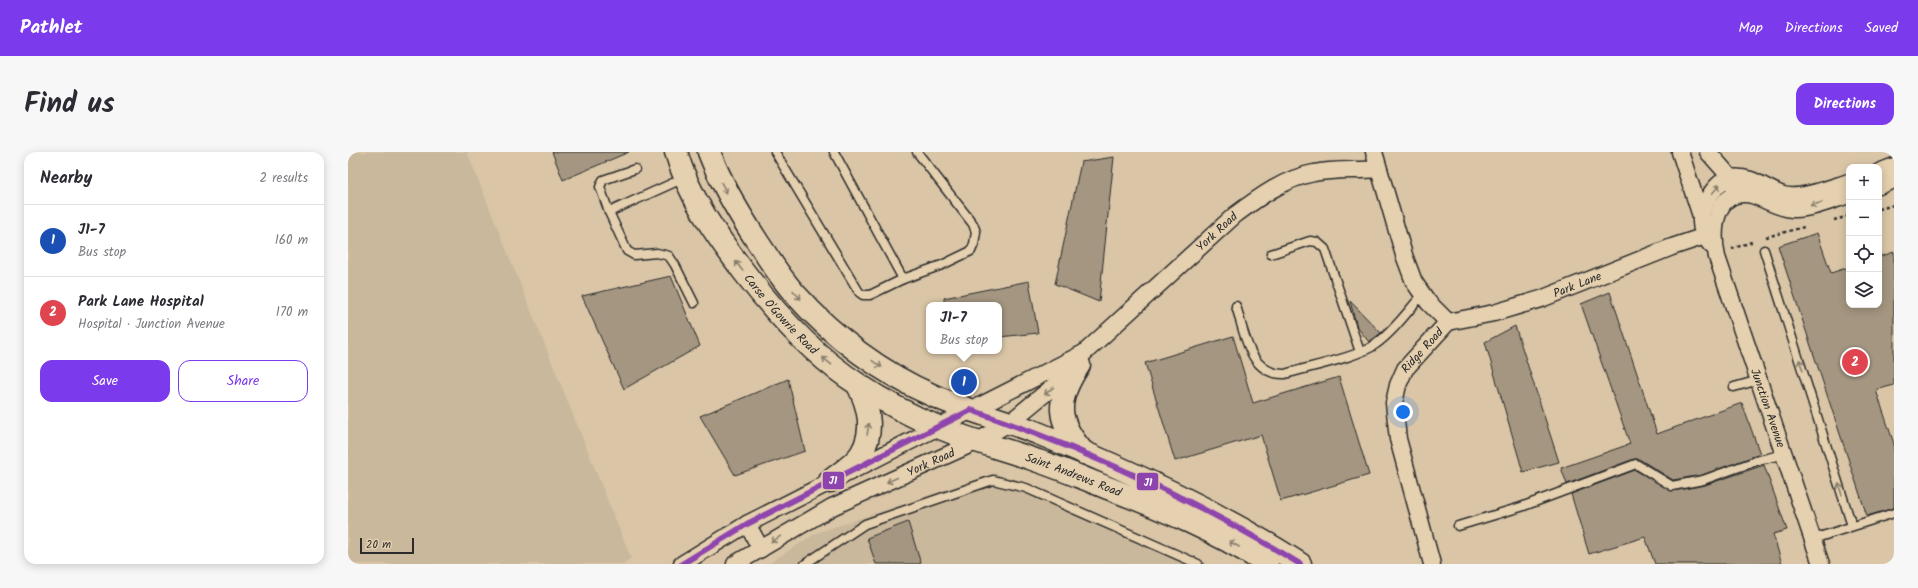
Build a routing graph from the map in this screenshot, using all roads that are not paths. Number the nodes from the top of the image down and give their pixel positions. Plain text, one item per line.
1 (709, 152) edge
2 (775, 152) edge
3 (834, 152) edge
4 (917, 152) edge
5 (1374, 152) edge
6 (1680, 152) edge
7 (1708, 152) edge
8 (678, 162) edge
9 (1894, 166) edge
10 (635, 169) dead end
11 (1378, 169) junction
12 (1882, 171) edge
13 (1731, 178) junction
14 (1894, 180) edge
15 (1846, 183) edge
16 (1882, 185) edge
17 (1736, 195) junction
18 (1846, 196) edge
19 (609, 212) junction
20 (1701, 216) junction
21 (1709, 235) junction
22 (1764, 250) dead end
23 (1271, 254) dead end
24 (903, 279) junction
25 (1423, 294) junction
26 (694, 303) dead end
27 (1236, 306) dead end
28 (1448, 322) junction
29 (1360, 352) junction
30 (1081, 359) junction
31 (1759, 380) junction
32 (858, 385) junction
33 (1734, 387) dead end
34 (971, 410) junction
35 (1009, 423) junction
36 (939, 428) junction
37 (978, 441) junction
38 (1084, 454) junction
39 (1784, 454) junction
40 (830, 481) junction
41 (1894, 513) edge
42 (747, 524) junction
43 (1458, 526) dead end
44 (1852, 526) junction
45 (1813, 539) junction
46 (761, 549) junction
47 (682, 564) edge
48 (735, 564) edge
49 (805, 564) edge
50 (1198, 564) edge
51 (1267, 564) edge
52 (1300, 564) edge
53 (1432, 564) edge
54 (1821, 564) edge

1 -> 34 main road, Carse O'Gowrie Road
2 - 24 lane
3 - 24 lane
4 - 24 lane
5 - 11 street, Ridge Road
6 - 20 street
7 - 13 street
8 - 19 lane
32 -> 8 main road, Carse O'Gowrie Road
9 - 12 street
10 - 19 lane
11 - 25 street, Ridge Road
11 - 30 street, York Road
13 - 15 street
13 - 17 street
20 -> 13 street
14 - 16 street
18 -> 17 street
17 - 21 street
19 - 26 lane
20 - 21 street
21 - 28 street, Park Lane
21 - 31 street, Junction Avenue
44 -> 22 lane
23 - 29 lane
25 - 28 street, Ridge Road
25 - 29 lane
27 - 29 lane
28 - 53 street, Ridge Road
30 - 34 street, York Road
30 -> 35 street, York Road
30 - 38 main road
31 - 33 lane
31 - 39 street, Junction Avenue
32 - 36 main road, Carse O'Gowrie Road
40 -> 32 main road
34 - 35 main road, Saint Andrews Road
34 - 36 street, York Road
35 - 37 street, York Road
35 - 38 main road, Saint Andrews Road
36 - 37 main road, Saint Andrews Road
36 - 40 street, York Road
37 -> 46 street, York Road
51 -> 37 main road, Saint Andrews Road
38 - 52 main road, Saint Andrews Road
39 - 43 lane
39 - 45 street, Junction Avenue
40 - 42 street, York Road
41 - 44 lane
42 - 46 street
42 - 47 street, York Road
44 - 45 lane
45 - 54 street, Junction Avenue
46 - 48 street, York Road
49 - 50 lane

